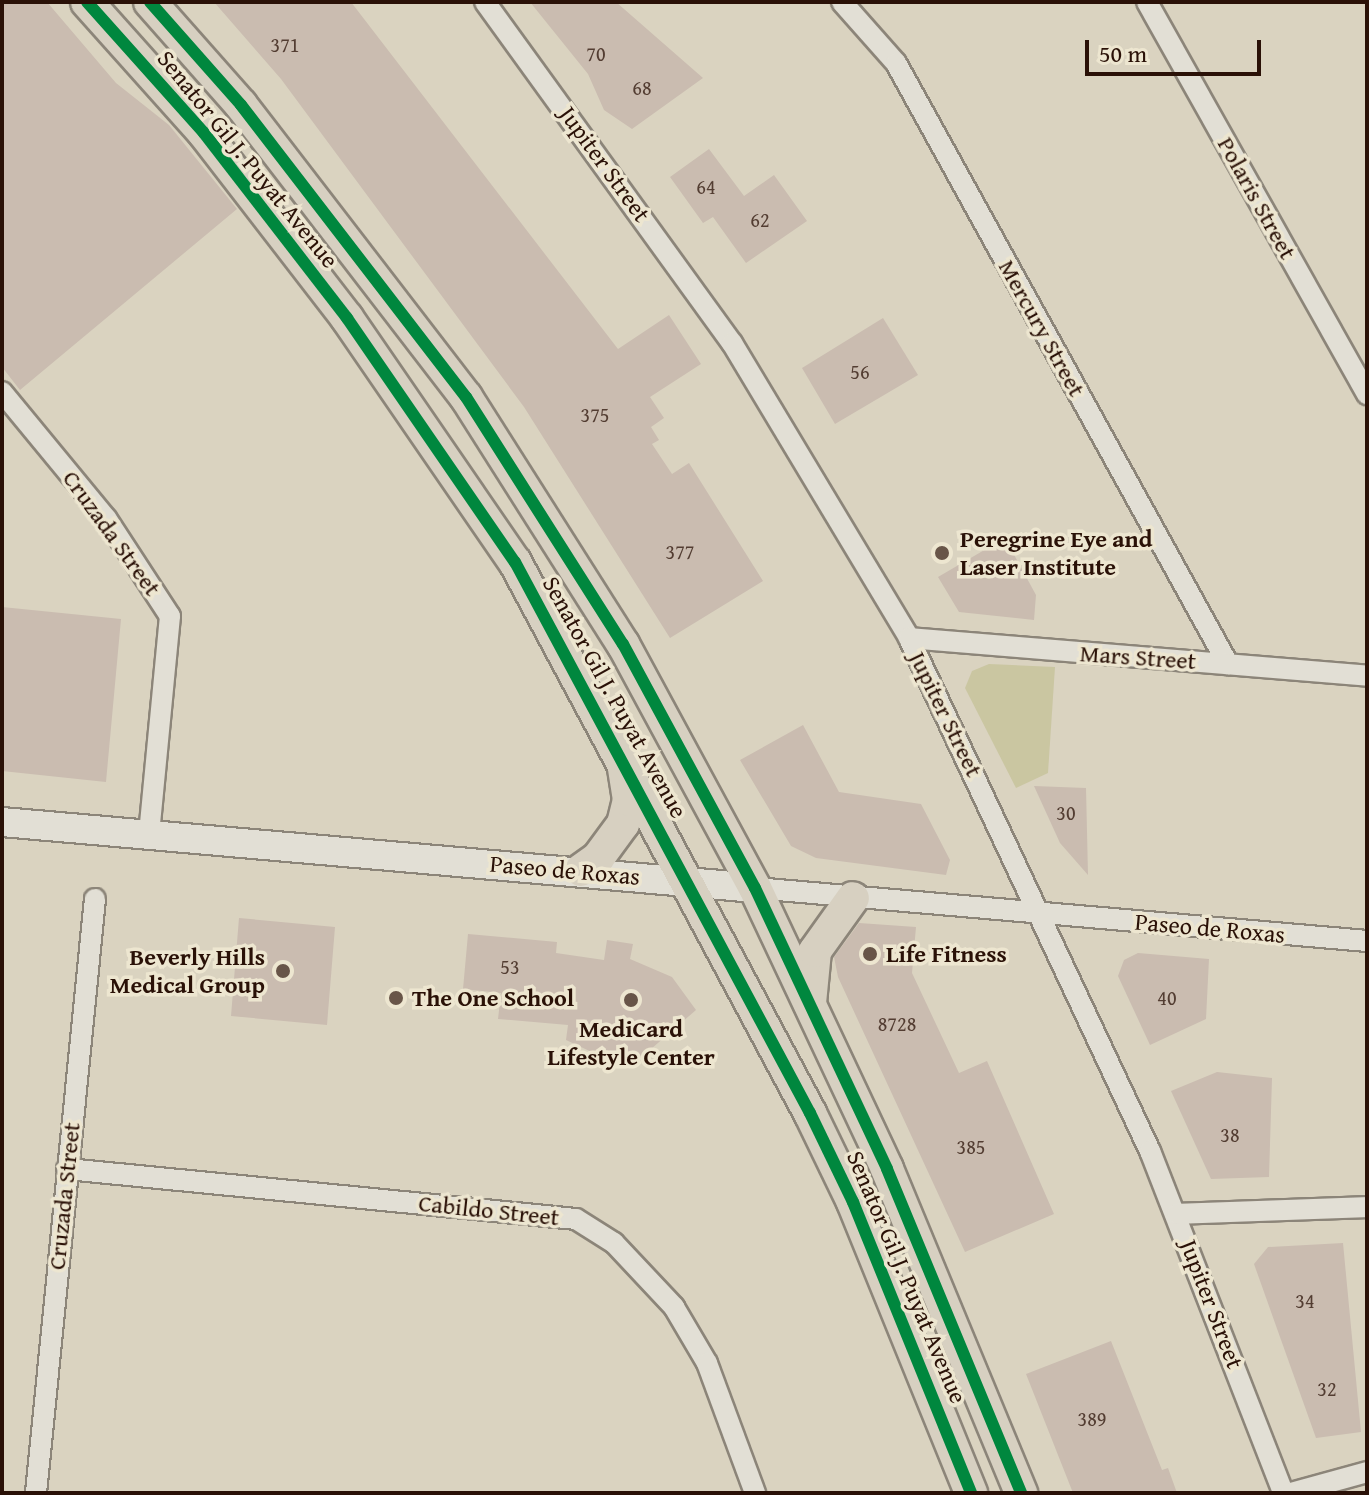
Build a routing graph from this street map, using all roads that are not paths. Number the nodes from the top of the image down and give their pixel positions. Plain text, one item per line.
1 (87, 2) edge
2 (150, 2) edge
3 (485, 2) edge
4 (842, 2) edge
5 (1147, 2) edge
6 (2, 392) edge
7 (1367, 394) edge
8 (909, 638) junction
9 (1228, 664) junction
10 (1367, 676) edge
11 (619, 753) junction
12 (2, 822) edge
13 (149, 836) junction
14 (581, 870) junction
15 (690, 882) junction
16 (755, 888) junction
17 (853, 898) junction
18 (95, 899) dead end
19 (1040, 915) junction
20 (1367, 941) edge
21 (810, 1006) junction
22 (67, 1169) junction
23 (1367, 1207) edge
24 (1177, 1214) junction
25 (1367, 1472) edge
26 (36, 1493) edge
27 (755, 1493) edge
28 (971, 1493) edge
29 (1021, 1493) edge
30 (1283, 1493) edge
31 (1291, 1493) edge

1 - 11 main road, Senator Gil J. Puyat Avenue
2 - 16 main road, Senator Gil J. Puyat Avenue
3 - 8 street, Jupiter Street
4 - 9 street, Mercury Street
5 - 7 street, Polaris Street
6 - 13 street, Cruzada Street
8 - 9 street, Mars Street
8 - 19 street, Jupiter Street
9 - 10 street, Mars Street
11 - 14 main road
11 - 15 main road, Senator Gil J. Puyat Avenue
12 - 13 main road, Paseo de Roxas
13 - 14 main road, Paseo de Roxas
14 - 15 main road, Paseo de Roxas
15 - 16 main road, Paseo de Roxas
15 - 28 main road, Senator Gil J. Puyat Avenue
16 - 17 street, Paseo de Roxas
16 - 21 main road, Senator Gil J. Puyat Avenue
17 - 19 street, Paseo de Roxas
17 - 21 main road
18 - 22 street, Cruzada Street
19 - 20 street, Paseo de Roxas
19 - 24 street, Jupiter Street
21 - 29 main road, Senator Gil J. Puyat Avenue
22 - 26 street, Cruzada Street
22 - 27 street, Cabildo Street
23 - 24 street
24 - 30 street, Jupiter Street
25 - 31 street

